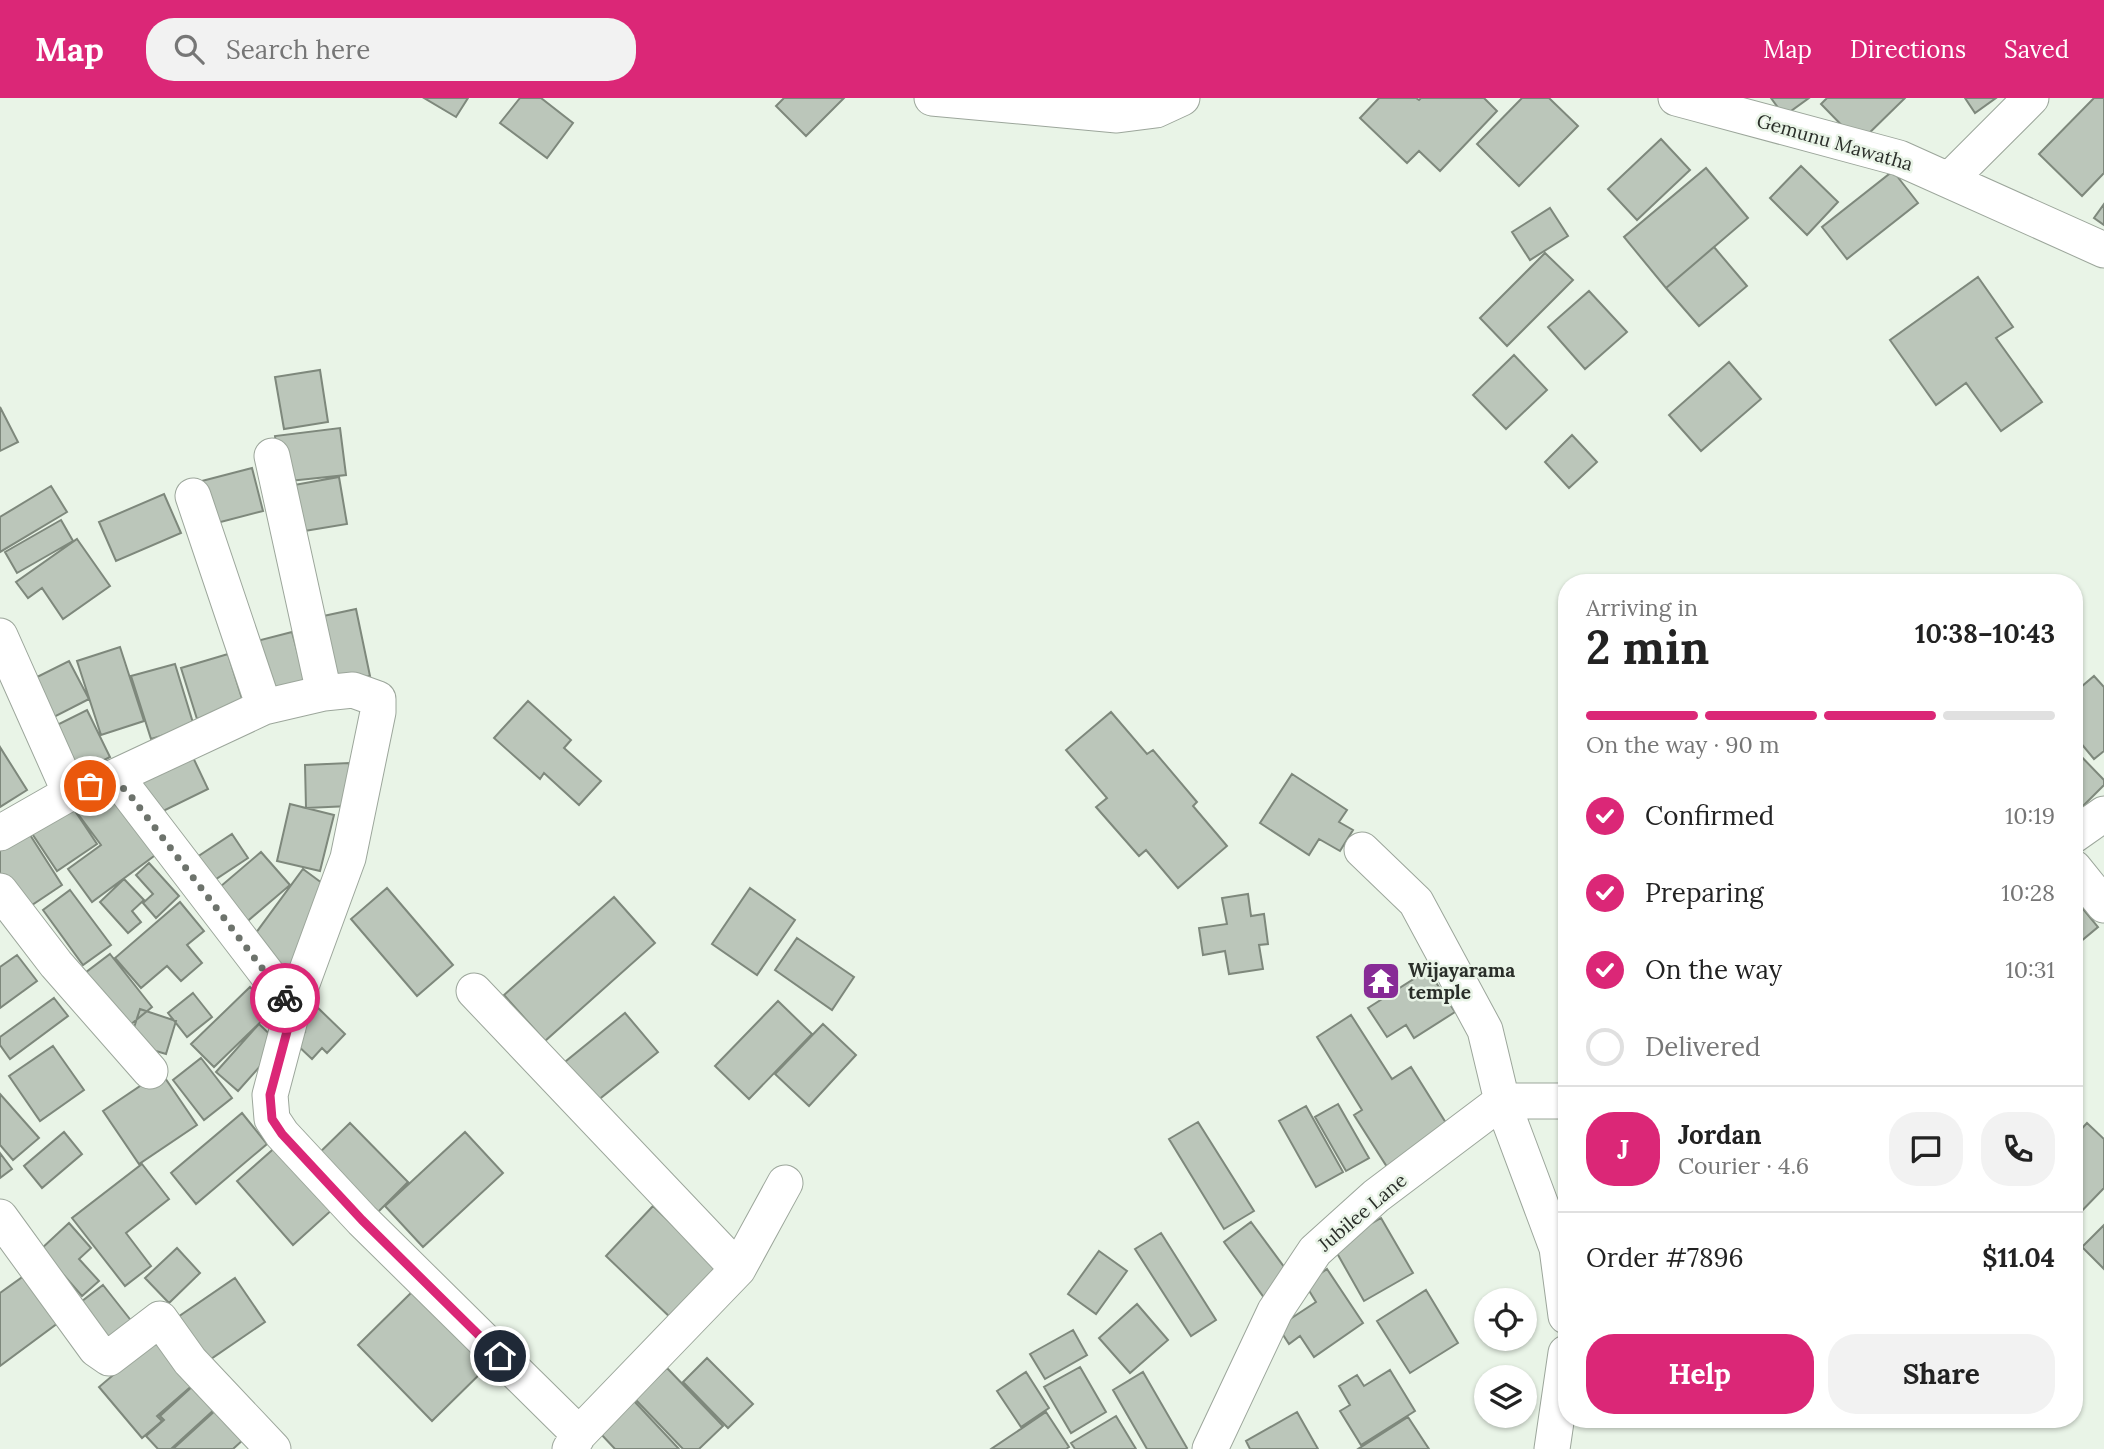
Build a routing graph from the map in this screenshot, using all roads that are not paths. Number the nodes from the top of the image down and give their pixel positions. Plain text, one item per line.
1 (932, 98) edge
2 (1182, 98) edge
3 (1676, 98) edge
4 (2031, 98) edge
5 (1949, 180) junction
6 (2104, 250) edge
7 (272, 456) dead end
8 (193, 496) dead end
9 (0, 636) edge
10 (324, 693) junction
11 (264, 707) junction
12 (110, 779) junction
13 (70, 793) junction
14 (2104, 814) edge
15 (2083, 829) edge
16 (0, 833) edge
17 (1362, 850) dead end
18 (2083, 879) edge
19 (0, 891) edge
20 (2104, 905) edge
21 (474, 991) dead end
22 (293, 1009) junction
23 (150, 1071) dead end
24 (1502, 1101) junction
25 (1558, 1101) edge
26 (785, 1183) dead end
27 (0, 1217) edge
28 (1558, 1256) edge
29 (738, 1269) junction
30 (1558, 1408) edge
31 (575, 1442) edge
32 (273, 1449) edge
33 (1210, 1449) edge
34 (1552, 1449) edge

1 - 2 street
3 - 5 street, Gemunu Mawatha
4 - 5 street
5 - 6 street, Gemunu Mawatha
7 - 10 street
8 - 11 street
9 - 13 street
10 - 11 street
10 - 22 street
11 - 12 street
12 - 13 street
12 - 22 street
13 - 16 street
14 - 15 street
17 - 24 street
18 - 20 street
19 - 23 street
21 - 29 street
22 - 31 street
24 - 25 street
24 - 28 street
24 - 33 street, Jubilee Lane
26 - 29 street
27 - 32 street
29 - 31 street
30 - 34 street

